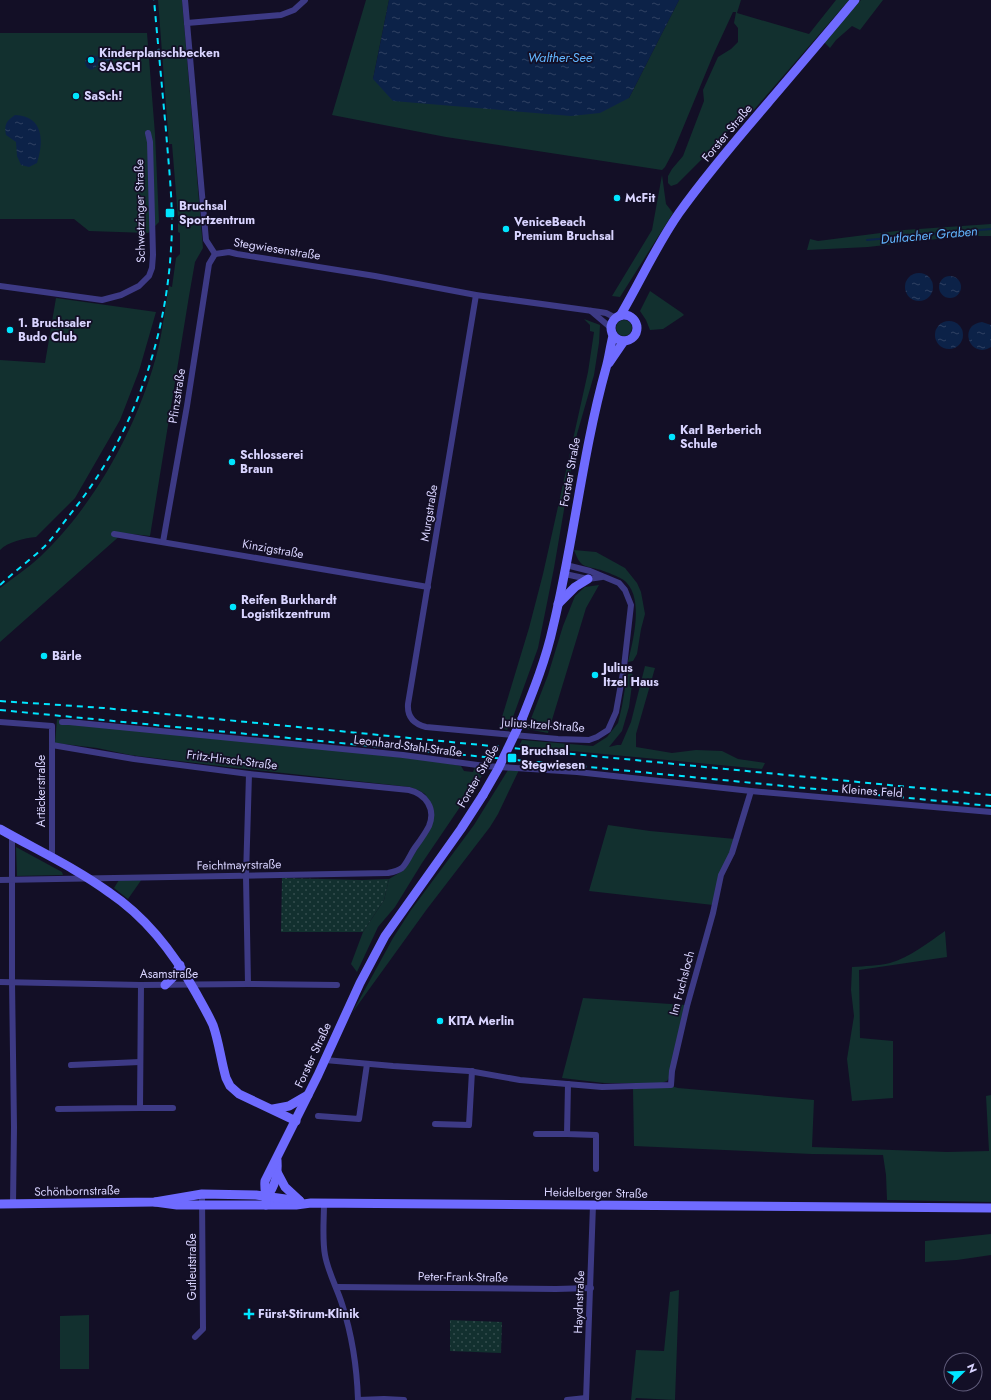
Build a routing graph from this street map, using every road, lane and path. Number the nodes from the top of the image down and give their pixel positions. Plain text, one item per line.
1 (185, 0) edge
2 (305, 0) edge
3 (855, 0) edge
4 (187, 23) junction
5 (148, 133) dead end
6 (215, 254) junction
7 (0, 286) edge
8 (634, 292) junction
9 (476, 295) junction
10 (591, 311) junction
11 (618, 317) junction
12 (632, 319) junction
13 (612, 332) junction
14 (624, 341) junction
15 (606, 368) junction
16 (114, 534) dead end
17 (163, 542) junction
18 (566, 569) junction
19 (604, 577) junction
20 (588, 579) junction
21 (428, 587) junction
22 (558, 604) junction
23 (0, 722) edge
24 (62, 722) dead end
25 (426, 727) joint
26 (52, 745) junction
27 (249, 774) junction
28 (751, 791) junction
29 (991, 812) edge
30 (0, 829) edge
31 (12, 836) junction
32 (52, 857) junction
33 (388, 873) joint
34 (246, 876) junction
35 (90, 879) junction
36 (0, 880) edge
37 (13, 880) junction
38 (180, 965) junction
39 (0, 982) edge
40 (12, 982) junction
41 (248, 984) junction
42 (141, 985) junction
43 (337, 985) dead end
44 (165, 986) junction
45 (192, 986) junction
46 (325, 1060) junction
47 (140, 1062) junction
48 (71, 1064) dead end
49 (366, 1064) junction
50 (472, 1071) junction
51 (568, 1084) junction
52 (308, 1096) junction
53 (140, 1108) junction
54 (173, 1108) dead end
55 (58, 1109) dead end
56 (272, 1109) junction
57 (318, 1116) dead end
58 (296, 1120) junction
59 (435, 1124) dead end
60 (536, 1134) dead end
61 (567, 1134) junction
62 (277, 1159) junction
63 (596, 1170) dead end
64 (278, 1172) junction
65 (202, 1194) junction
66 (299, 1200) junction
67 (267, 1201) junction
68 (155, 1202) junction
69 (311, 1203) junction
70 (324, 1203) junction
71 (0, 1204) edge
72 (13, 1204) junction
73 (203, 1204) junction
74 (593, 1205) junction
75 (991, 1208) edge
76 (336, 1287) junction
77 (591, 1288) junction
78 (195, 1337) dead end
79 (586, 1399) edge
80 (358, 1400) edge
81 (404, 1400) edge
82 (567, 1400) edge

1 - 4 street
2 - 4 street
3 - 8 street, Forster Straße
4 - 6 street
5 - 7 street, Schwetzinger Straße
6 - 9 street, Stegwiesenstraße
6 - 17 street, Pfinzstraße
8 - 11 street, Forster Straße
8 - 12 street, Forster Straße
9 - 10 street, Stegwiesenstraße
9 - 21 street, Murgstraße
10 - 11 street, Stegwiesenstraße
10 - 13 street
11 - 12 street
11 - 13 street
12 - 14 street
13 - 14 street
13 - 15 street, Forster Straße
14 - 15 street, Forster Straße
15 - 18 street, Forster Straße
16 - 17 street, Kinzigstraße
17 - 21 street, Kinzigstraße
18 - 19 street, Julius-Itzel-Straße
18 - 20 street
18 - 22 street, Forster Straße
19 - 20 street
19 - 25 street, Julius-Itzel-Straße
20 - 22 street
21 - 25 street, Murgstraße
22 - 46 street, Forster Straße, bridge
23 - 26 street, Artäckerstraße
24 - 28 street, Leonhard-Stahl-Straße
26 - 27 street, Fritz-Hirsch-Straße
26 - 32 street, Artäckerstraße
27 - 33 street, Fritz-Hirsch-Straße
27 - 34 street
28 - 29 street, Kleines Feld
28 - 51 street, Im Fuchsloch
30 - 31 street
31 - 32 street
31 - 37 street
32 - 35 street
33 - 34 street, Feichtmayrstraße
34 - 35 street, Feichtmayrstraße
34 - 41 street
35 - 37 street, Feichtmayrstraße
35 - 38 street
36 - 37 street
37 - 40 street
38 - 44 street
38 - 45 street
39 - 40 street, Asamstraße
40 - 42 street, Asamstraße
40 - 72 street
41 - 43 street, Asamstraße
41 - 45 street, Asamstraße
42 - 44 street, Asamstraße
42 - 47 street
44 - 45 street, Asamstraße
45 - 56 street
46 - 49 street, Im Fuchsloch
46 - 52 street, Forster Straße
47 - 48 street
47 - 53 street
49 - 50 street, Im Fuchsloch
49 - 57 street
50 - 51 street, Im Fuchsloch
50 - 59 street
51 - 61 street
52 - 56 street
52 - 58 street, Forster Straße
53 - 54 street
53 - 55 street
56 - 58 street
58 - 62 street, Forster Straße
60 - 61 street
61 - 63 street
62 - 64 street
62 - 67 street, Forster Straße
64 - 66 street
64 - 67 street
65 - 67 street, Schönbornstraße
65 - 68 street, Schönbornstraße
65 - 73 street, Gutleutstraße
66 - 67 street
66 - 69 street
67 - 69 street
67 - 73 street, Schönbornstraße
68 - 72 street, Schönbornstraße
68 - 73 street, Schönbornstraße
69 - 70 street, Heidelberger Straße
70 - 74 street, Heidelberger Straße
70 - 76 street
71 - 72 street, Schönbornstraße
73 - 78 street, Gutleutstraße
74 - 75 street, Heidelberger Straße
74 - 77 street, Haydnstraße
76 - 77 street, Peter-Frank-Straße
76 - 80 street
77 - 79 street, Haydnstraße
79 - 82 street
80 - 81 street

